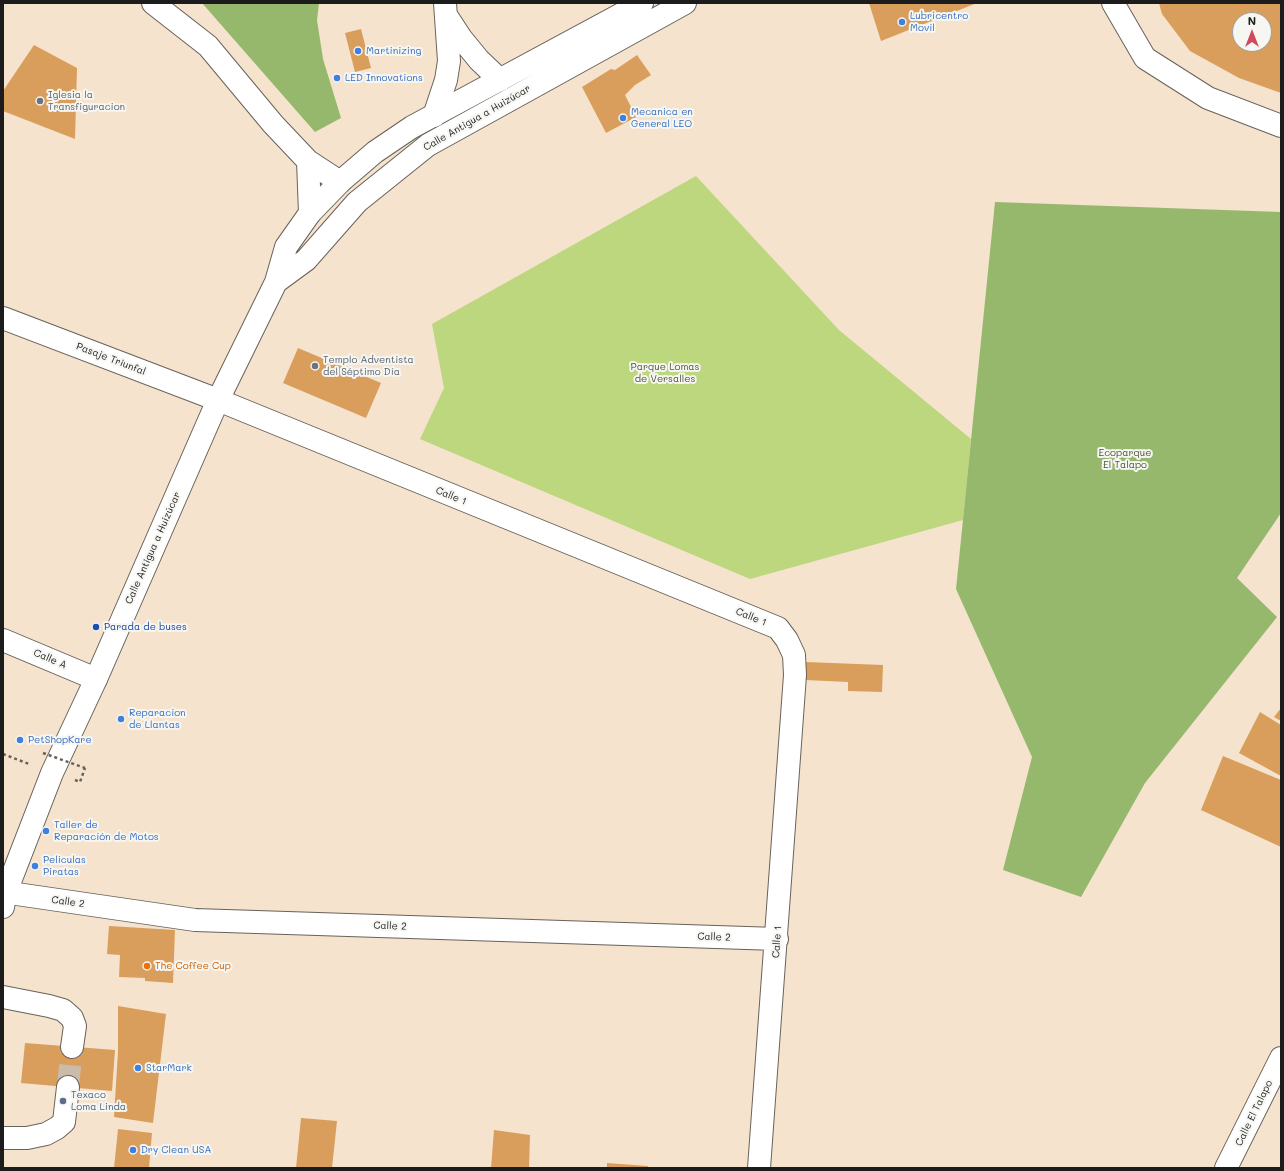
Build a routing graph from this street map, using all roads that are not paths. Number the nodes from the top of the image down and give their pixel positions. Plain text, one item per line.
1 (153, 3) edge
2 (642, 3) edge
3 (685, 3) edge
4 (1113, 3) edge
5 (445, 9) edge
6 (500, 80) junction
7 (434, 116) junction
8 (1281, 126) edge
9 (308, 161) junction
10 (340, 182) junction
11 (310, 213) junction
12 (276, 282) junction
13 (3, 318) edge
14 (218, 400) junction
15 (3, 640) edge
16 (96, 679) junction
17 (4, 897) edge
18 (777, 939) junction
19 (3, 997) edge
20 (72, 1047) tunnel mouth
21 (1281, 1058) edge
22 (68, 1087) tunnel mouth
23 (3, 1138) edge
24 (758, 1168) edge
25 (1226, 1168) edge

1 - 9 street
2 - 6 street, Calle Antigua a Huizúcar
3 - 12 street, Calle Antigua a Huizúcar
4 - 8 street
5 - 6 street
5 - 7 street
6 - 7 street, Calle Antigua a Huizúcar
7 - 10 street, Calle Antigua a Huizúcar
9 - 10 street
9 - 11 street
10 - 11 street, Calle Antigua a Huizúcar
11 - 12 street, Calle Antigua a Huizúcar
12 - 14 street, Calle Antigua a Huizúcar
13 - 14 street, Pasaje Triunfal
14 - 16 street, Calle Antigua a Huizúcar
14 - 18 street, Calle 1
15 - 16 street, Calle A
16 - 17 street, Calle Antigua a Huizúcar
17 - 18 street, Calle 2
18 - 24 street, Calle 1
19 - 20 street
21 - 25 street, Calle El Talapo
22 - 23 street

